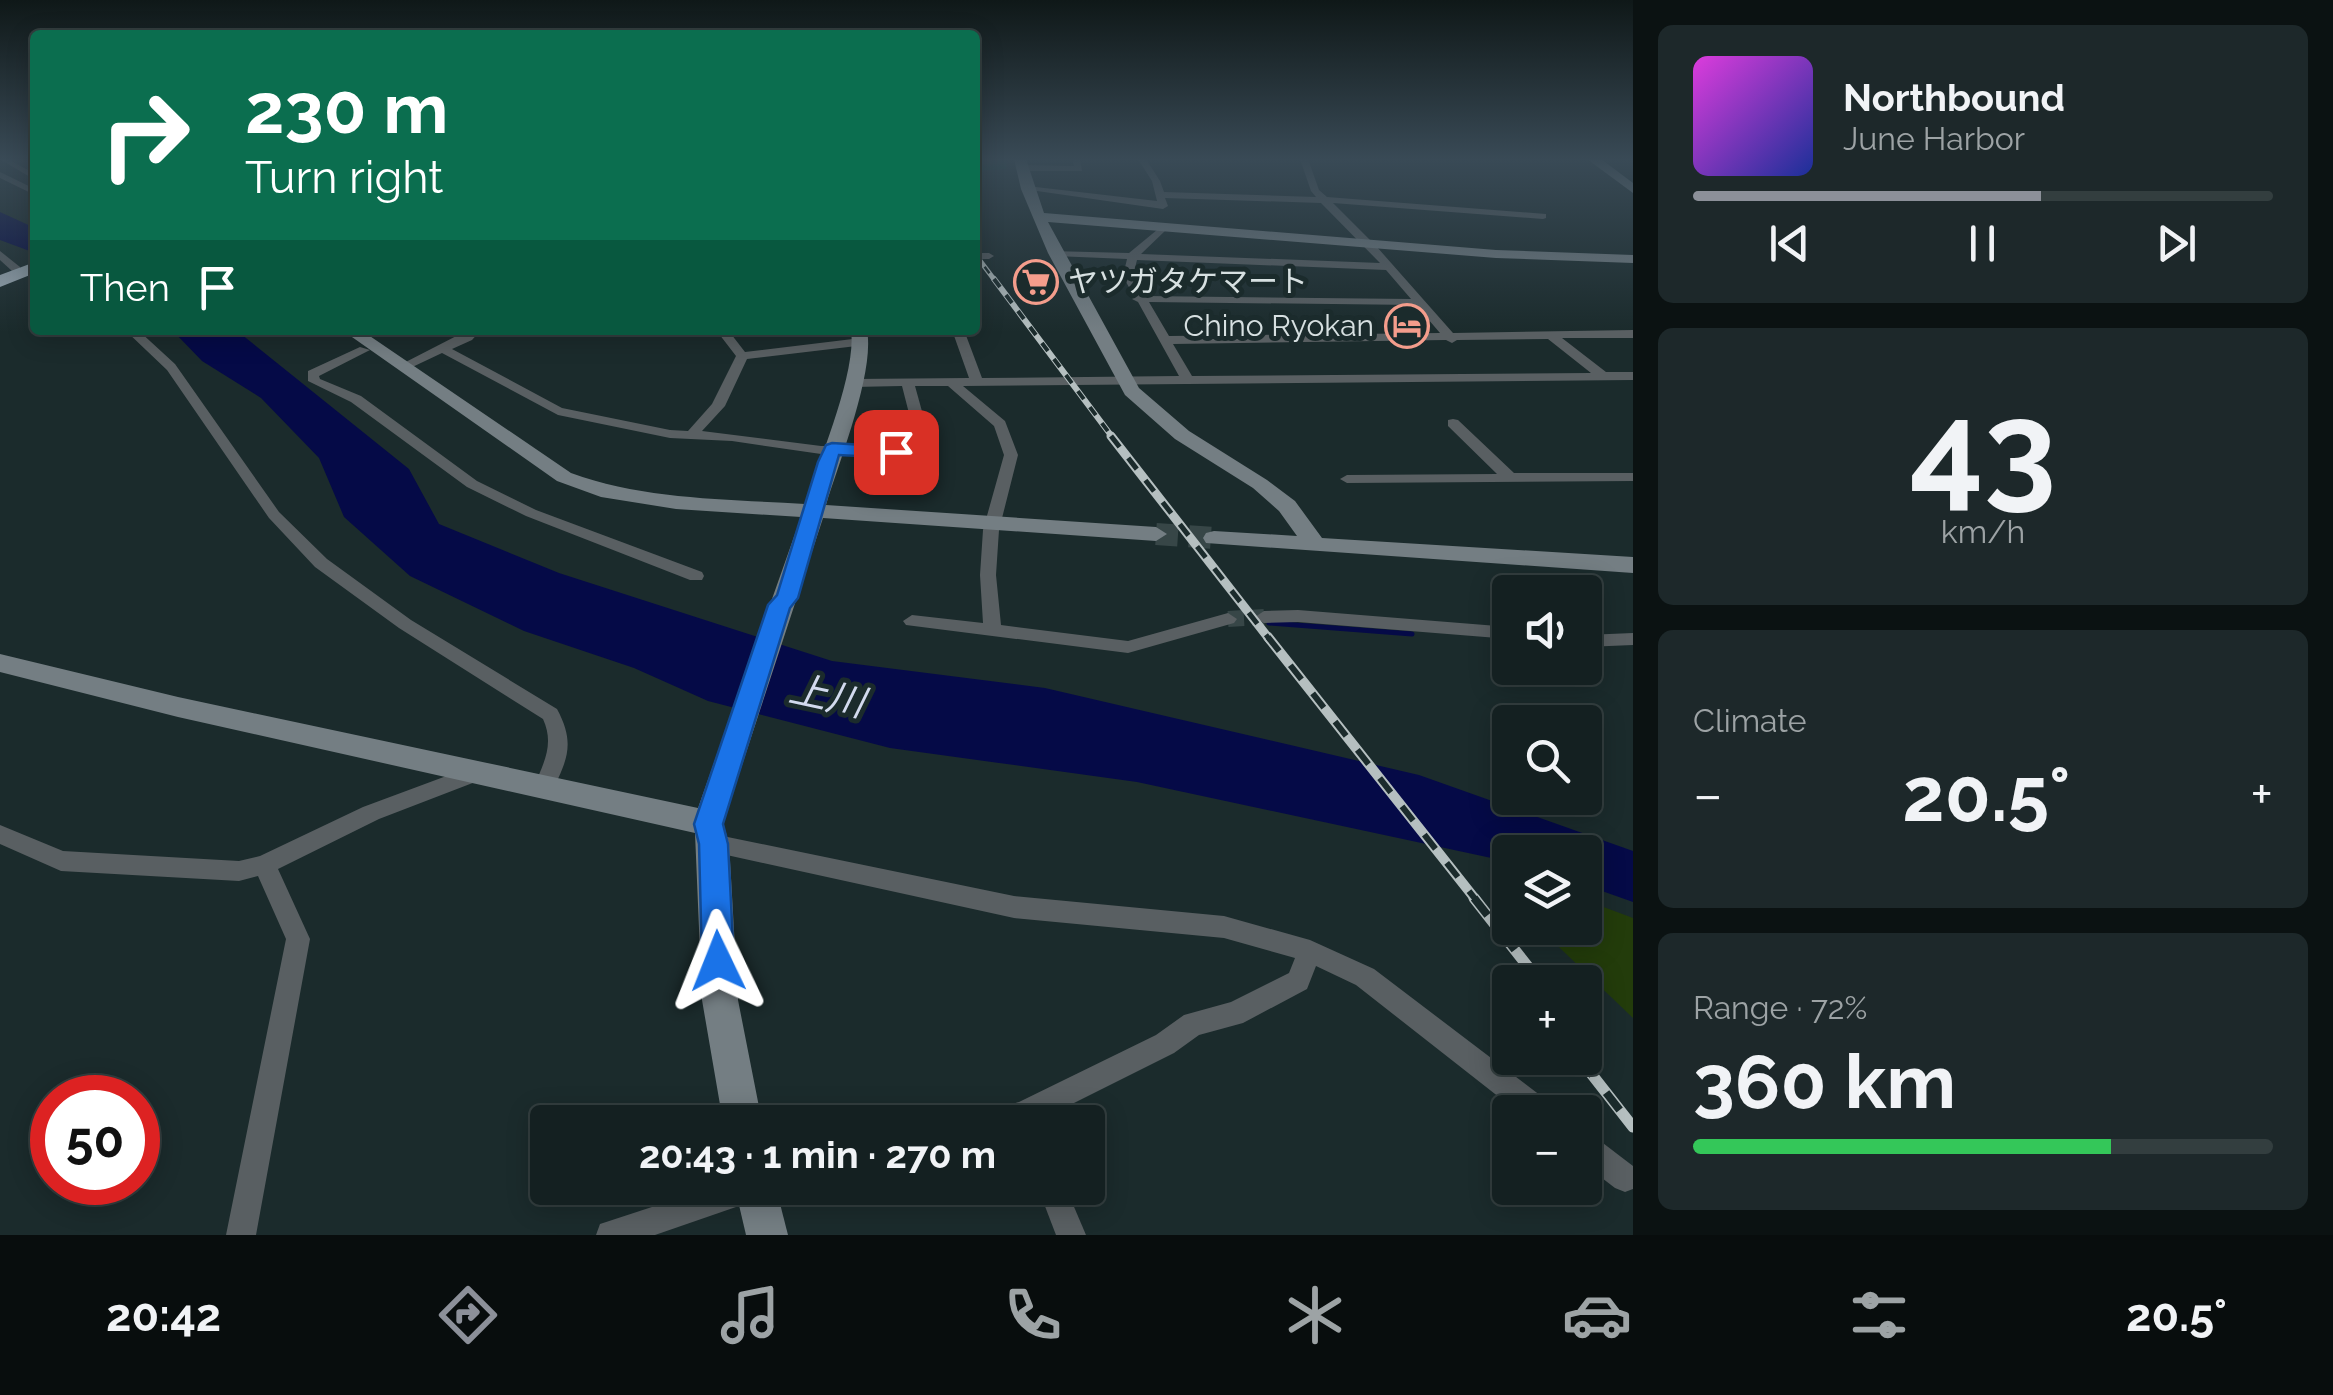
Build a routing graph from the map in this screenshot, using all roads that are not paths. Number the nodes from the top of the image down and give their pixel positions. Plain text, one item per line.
1 (1038, 217) joint
2 (1163, 217) edge
3 (1340, 217) edge
4 (1158, 227) junction
5 (1368, 245) junction
6 (0, 254) edge
7 (1055, 254) junction
8 (1133, 255) junction
9 (980, 256) edge
10 (989, 256) dead end
11 (1633, 259) edge
12 (1388, 267) junction
13 (29, 271) edge
14 (0, 281) edge
15 (1138, 299) junction
16 (1419, 302) junction
17 (1633, 334) edge
18 (136, 335) edge
19 (357, 335) edge
20 (467, 335) edge
21 (726, 335) edge
22 (960, 335) edge
23 (860, 336) edge
24 (1553, 337) junction
25 (1452, 339) junction
26 (1167, 340) junction
27 (364, 350) dead end
28 (443, 350) junction
29 (742, 356) junction
30 (402, 367) junction
31 (1603, 376) junction
32 (1633, 376) edge
33 (1188, 380) junction
34 (1126, 381) junction
35 (853, 383) junction
36 (952, 383) junction
37 (908, 384) junction
38 (978, 384) junction
39 (1453, 423) dead end
40 (693, 433) junction
41 (832, 449) junction
42 (1633, 477) edge
43 (1347, 479) dead end
44 (1511, 479) junction
45 (814, 512) junction
46 (992, 522) junction
47 (1156, 534) tunnel mouth
48 (1214, 538) tunnel mouth
49 (1315, 545) junction
50 (1633, 565) edge
51 (696, 576) dead end
52 (1264, 618) tunnel mouth
53 (1228, 619) tunnel mouth
54 (912, 621) dead end
55 (992, 629) junction
56 (1492, 632) edge
57 (1633, 639) edge
58 (1602, 641) edge
59 (0, 664) edge
60 (476, 773) junction
61 (543, 788) junction
62 (0, 834) edge
63 (711, 834) junction
64 (264, 865) junction
65 (1310, 950) junction
66 (1517, 1095) edge
67 (741, 1105) edge
68 (1050, 1105) edge
69 (1602, 1160) edge
70 (1626, 1178) dead end
71 (702, 1205) edge
72 (758, 1205) edge
73 (1059, 1205) edge
74 (241, 1235) edge
75 (611, 1235) edge
76 (766, 1235) edge
77 (1071, 1235) edge

1 - 4 street
1 - 7 street
2 - 4 street
3 - 5 street
4 - 5 street
4 - 8 street
5 - 11 street
5 - 12 street
6 - 13 street
7 - 8 street
7 - 34 street
8 - 12 street
8 - 15 street
9 - 10 street
12 - 16 street
13 - 14 highway
15 - 16 street
15 - 26 street
16 - 25 street
17 - 24 street
18 - 61 street
19 - 30 street
20 - 28 street
21 - 29 street
22 - 38 street
23 - 29 street
23 - 35 street
24 - 25 street
24 - 31 street
25 - 26 street
26 - 33 street
27 - 51 street
28 - 30 street
28 - 40 street
29 - 40 street
30 - 45 street
31 - 32 street
31 - 33 street
33 - 34 street
34 - 38 street
34 - 49 street
35 - 37 street
35 - 41 street
36 - 37 street
36 - 38 street
36 - 46 street
37 - 41 street
39 - 44 street
40 - 41 street
41 - 45 street
42 - 44 street
43 - 44 street
45 - 46 street
45 - 63 street
46 - 47 street
46 - 55 street
48 - 49 street
49 - 50 street
52 - 56 street
53 - 55 street
54 - 55 street
57 - 58 street
59 - 60 street
60 - 61 street
60 - 64 street
61 - 63 street
62 - 64 street
63 - 65 street
63 - 67 street
64 - 74 street
65 - 66 street
65 - 68 street
69 - 70 street
71 - 75 street
72 - 76 street
73 - 77 street

